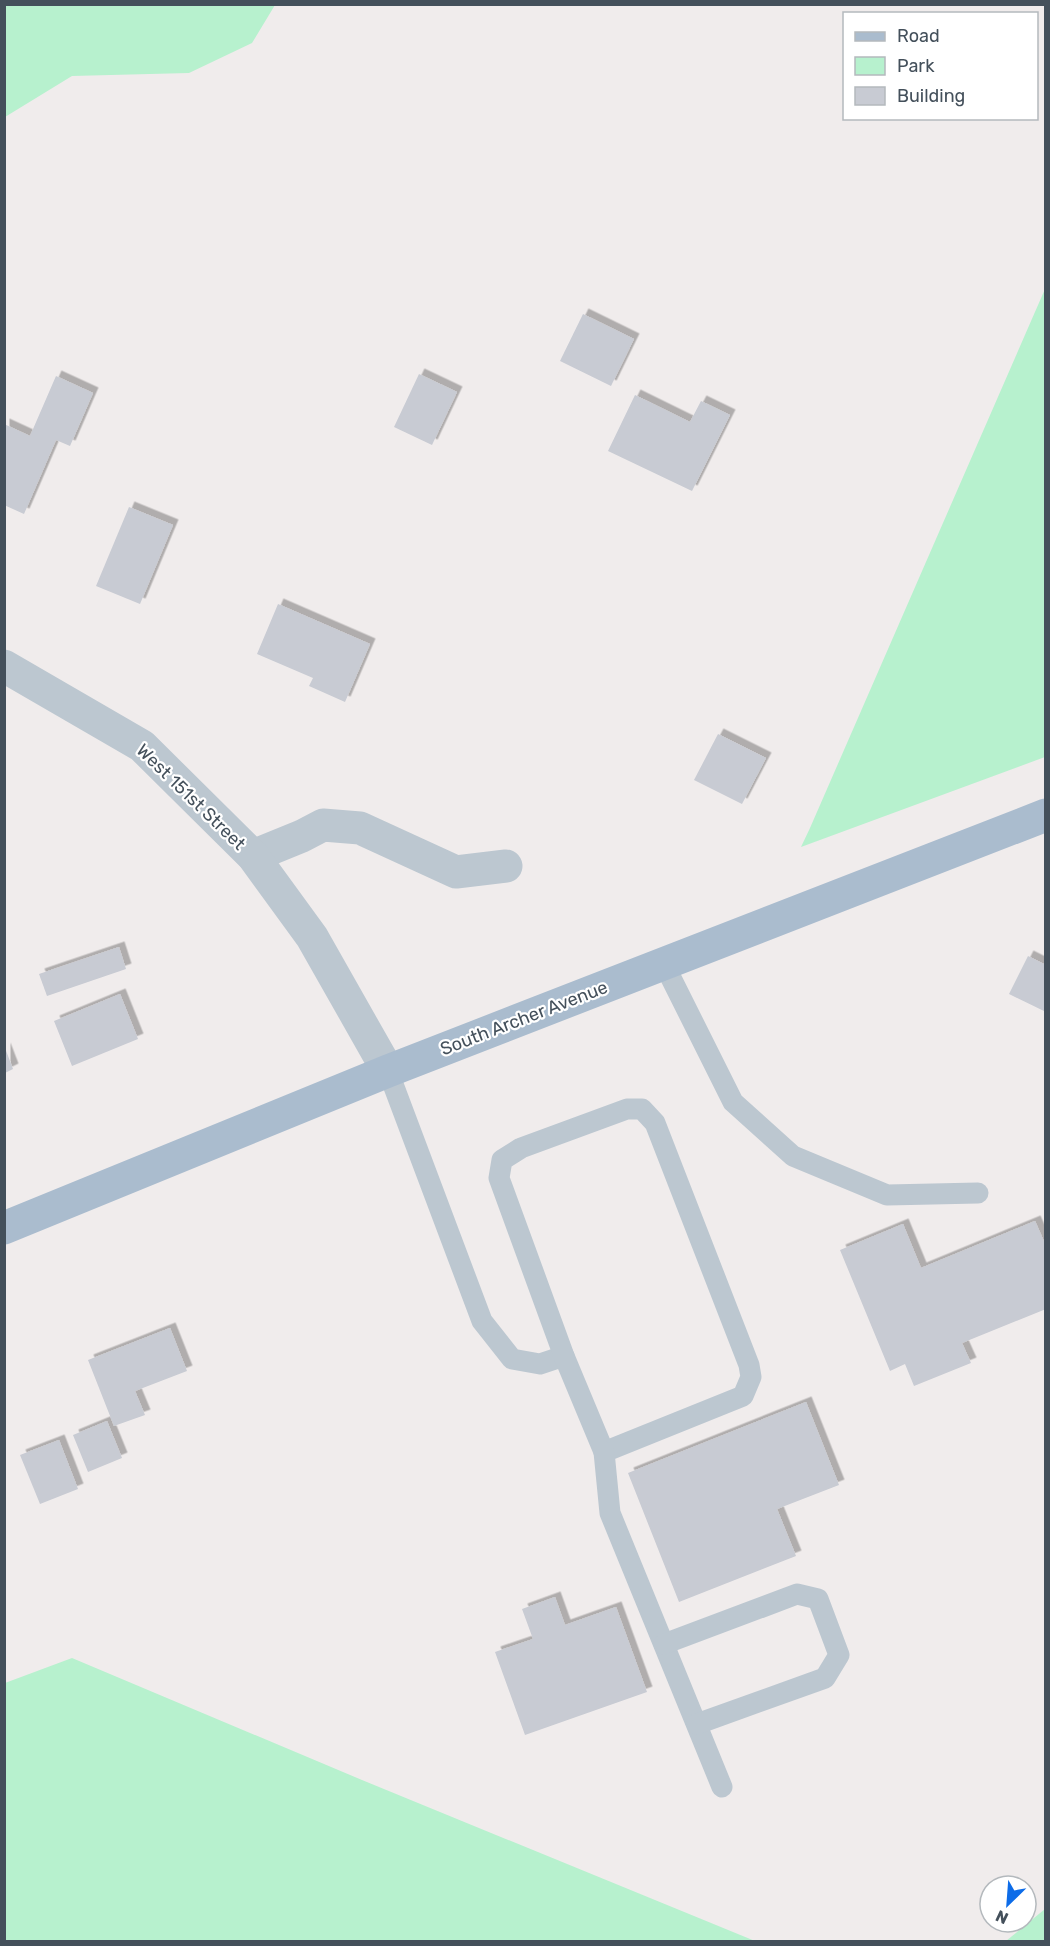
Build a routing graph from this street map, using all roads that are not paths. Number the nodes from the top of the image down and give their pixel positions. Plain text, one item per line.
1 (4, 666) edge
2 (1046, 815) edge
3 (253, 856) junction
4 (506, 866) dead end
5 (664, 964) junction
6 (388, 1071) junction
7 (978, 1193) dead end
8 (4, 1228) edge
9 (564, 1356) junction
10 (604, 1452) junction
11 (664, 1644) junction
12 (697, 1724) junction
13 (722, 1787) dead end

1 - 3 street, West 151st Street
2 - 5 main road, South Archer Avenue
3 - 4 street, West 151st Street
3 - 6 street, West 151st Street
5 - 6 main road, South Archer Avenue
5 - 7 lane
6 - 8 main road, South Archer Avenue
6 - 9 lane
9 - 10 lane
9 - 10 lane
10 - 11 lane
11 - 12 lane
11 - 12 lane
12 - 13 lane

